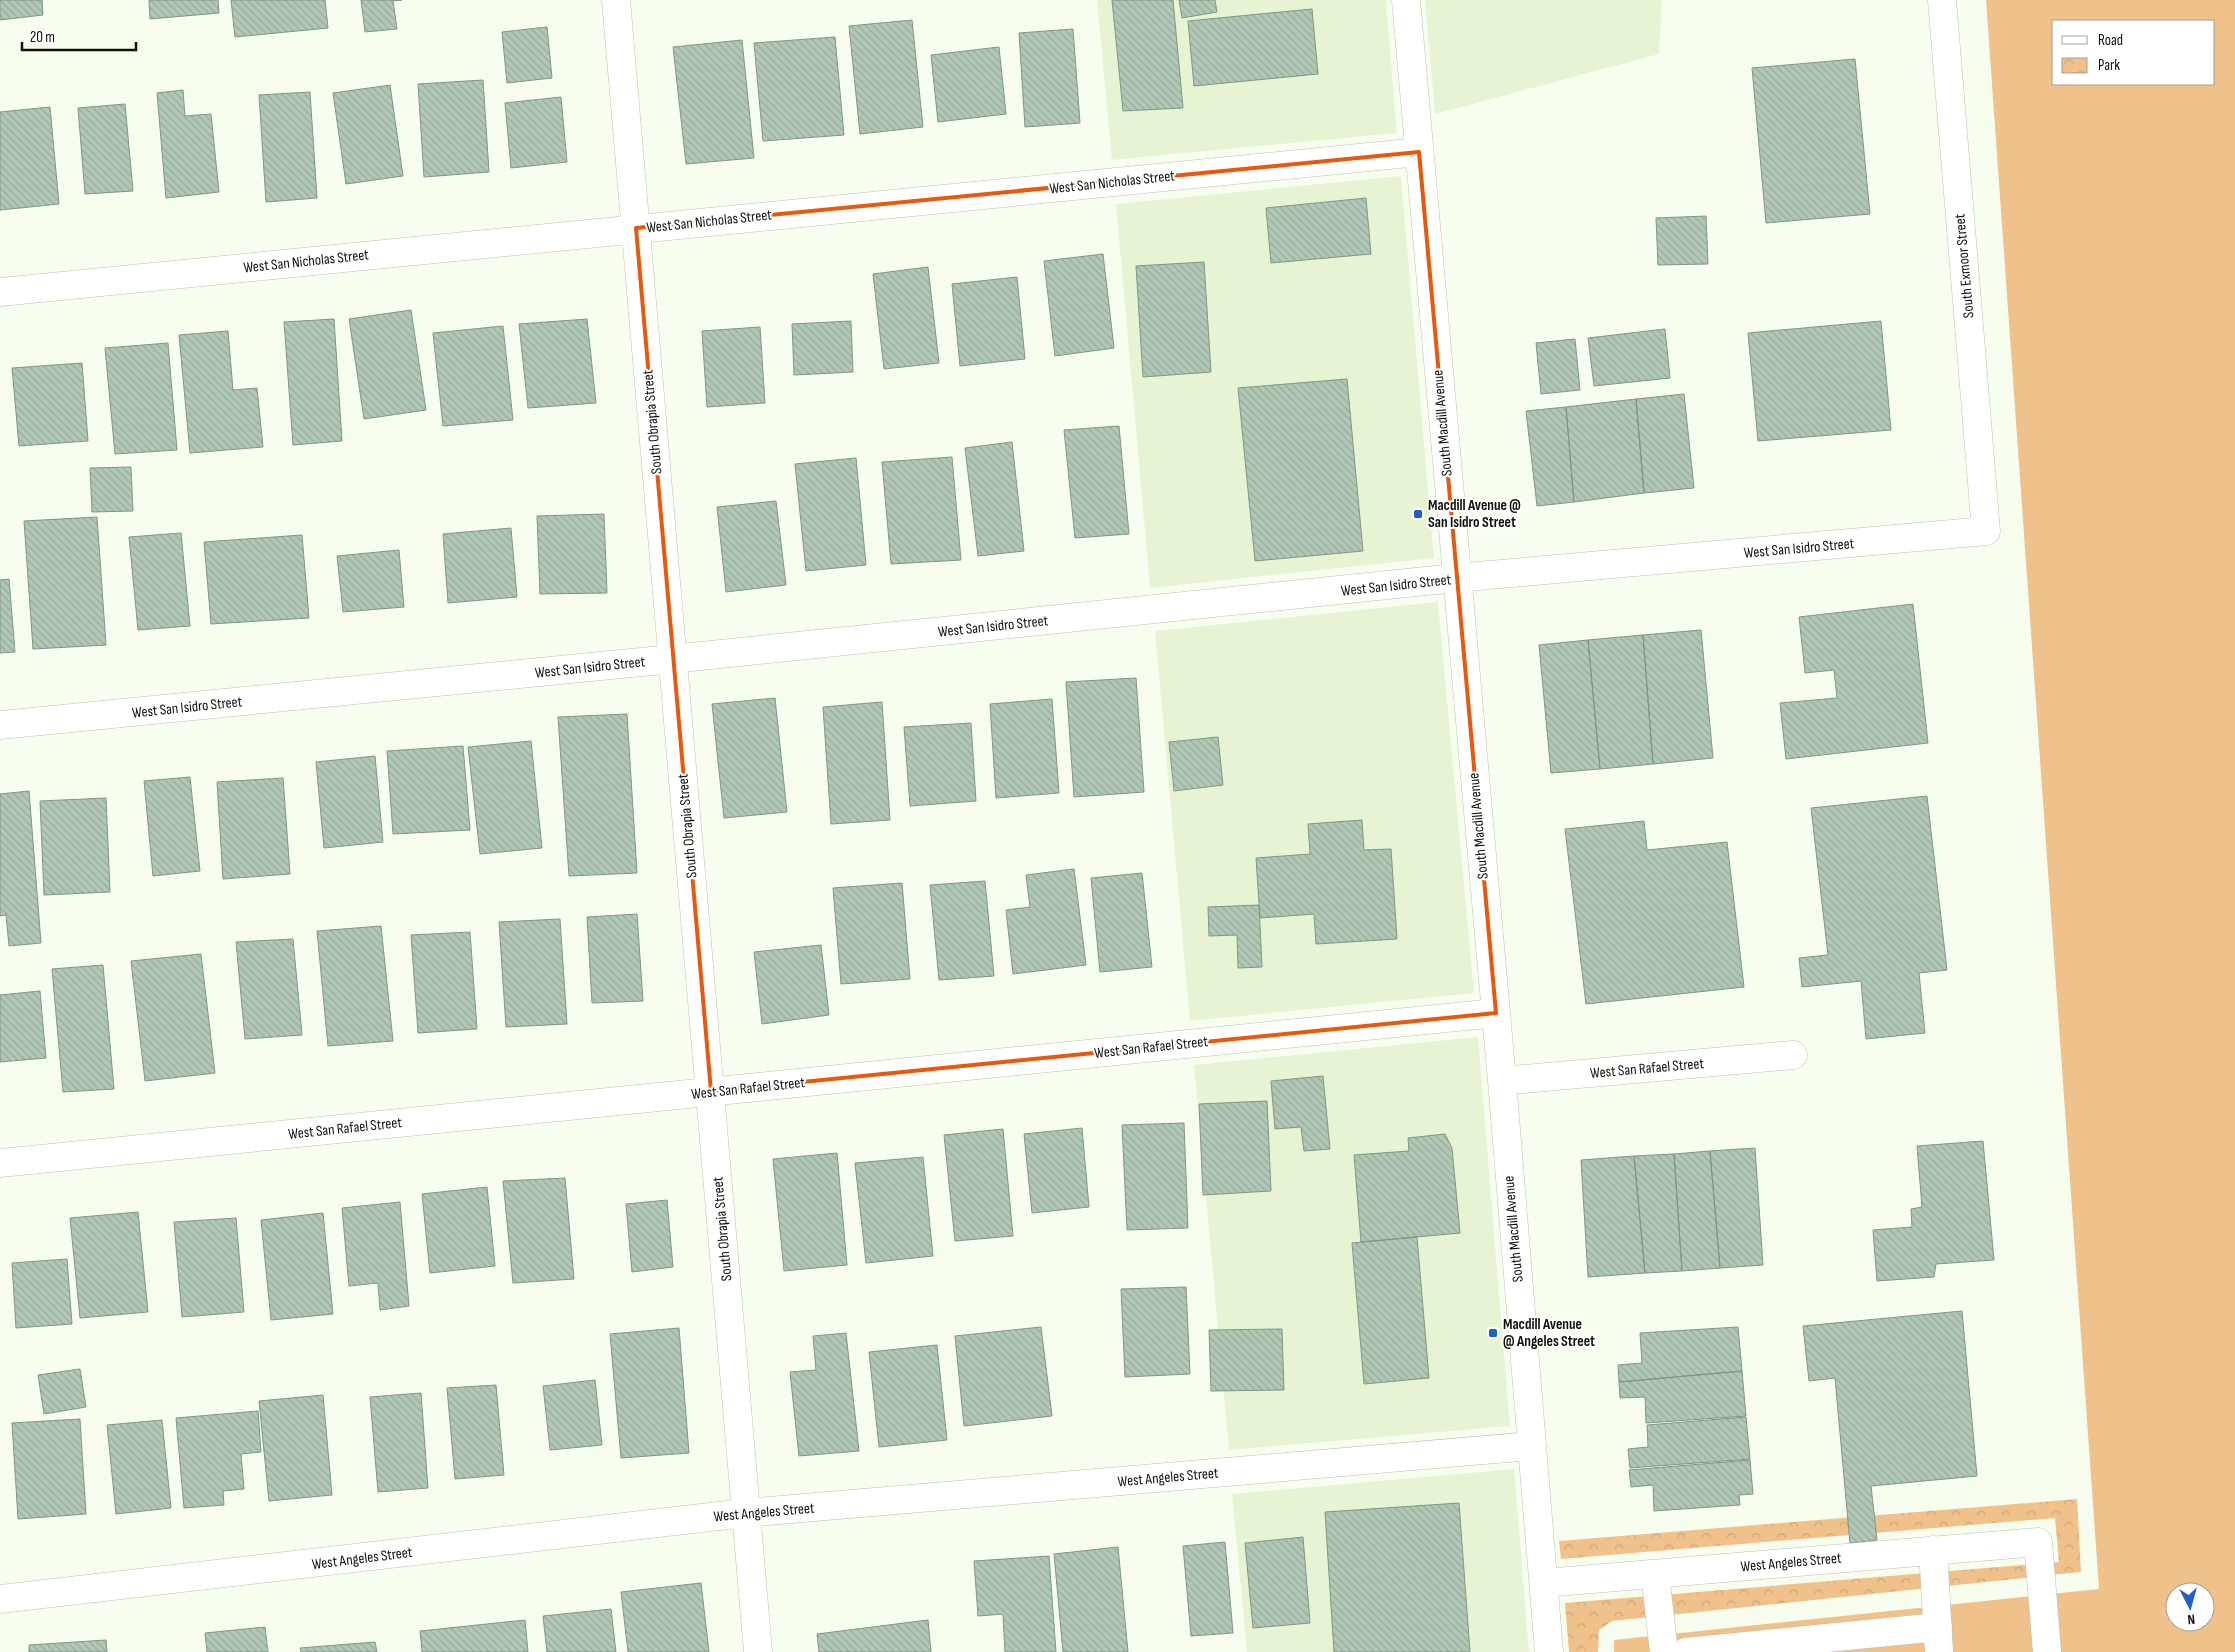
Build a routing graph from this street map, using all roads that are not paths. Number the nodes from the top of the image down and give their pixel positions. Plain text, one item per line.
1 (616, 0) edge
2 (1406, 0) edge
3 (1942, 0) edge
4 (1418, 152) junction
5 (636, 228) junction
6 (0, 292) edge
7 (1986, 531) joint
8 (1456, 578) junction
9 (672, 659) junction
10 (0, 725) edge
11 (1496, 1013) junction
12 (1793, 1055) dead end
13 (1502, 1081) junction
14 (711, 1092) junction
15 (0, 1163) edge
16 (1531, 1446) junction
17 (745, 1513) junction
18 (1933, 1550) junction
19 (1655, 1574) junction
20 (1544, 1584) junction
21 (0, 1600) edge
22 (1939, 1639) edge
23 (758, 1652) edge
24 (1549, 1652) edge
25 (1664, 1652) edge
26 (1686, 1652) edge
27 (2047, 1652) edge

1 - 5 street, South Obrapia Street
2 - 4 street, South Macdill Avenue
3 - 7 street, South Exmoor Street
4 - 5 street, West San Nicholas Street
4 - 8 street, South Macdill Avenue
5 - 6 street, West San Nicholas Street
5 - 9 street, South Obrapia Street
7 - 8 street, West San Isidro Street
8 - 9 street, West San Isidro Street
8 - 11 street, South Macdill Avenue
9 - 10 street, West San Isidro Street
9 - 14 street, South Obrapia Street
11 - 13 street, South Macdill Avenue
11 - 14 street, West San Rafael Street
12 - 13 street, West San Rafael Street
13 - 16 street, South Macdill Avenue
14 - 15 street, West San Rafael Street
14 - 17 street, South Obrapia Street
16 - 17 street, West Angeles Street
16 - 20 street, South Macdill Avenue
17 - 21 street, West Angeles Street
17 - 23 street, South Obrapia Street
18 - 19 street, West Angeles Street
18 - 22 street
18 - 27 street, West Angeles Street
19 - 20 street, West Angeles Street
19 - 25 street
20 - 24 street, South Macdill Avenue
22 - 26 street

